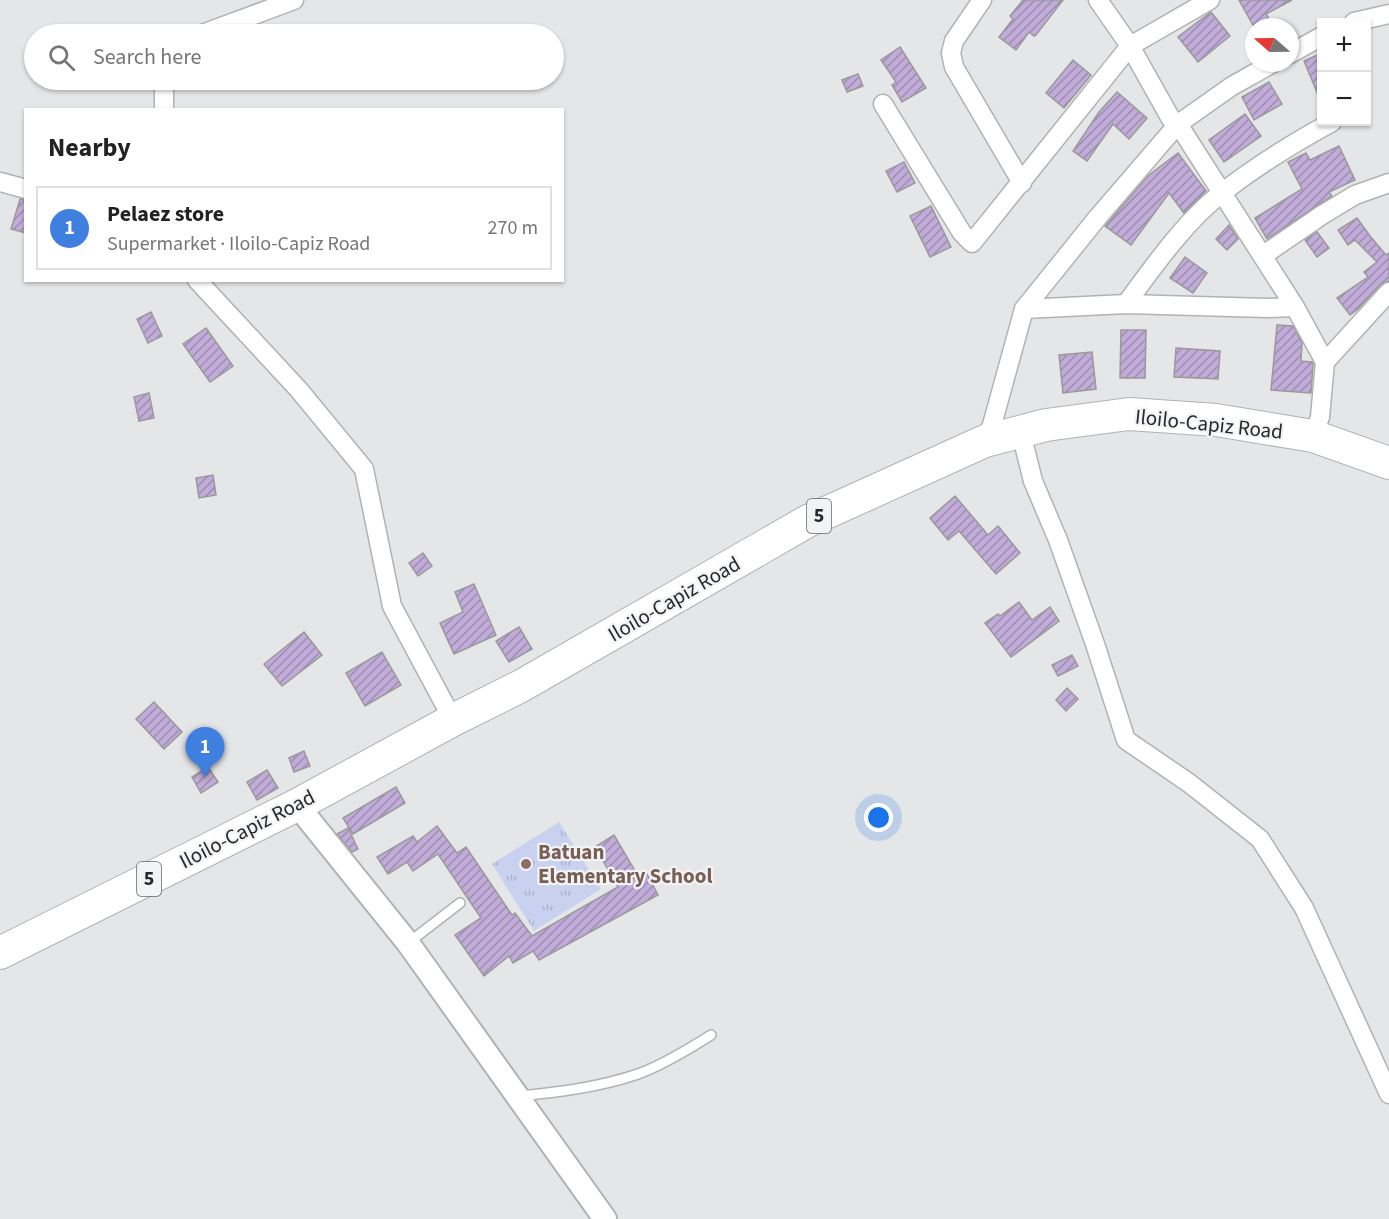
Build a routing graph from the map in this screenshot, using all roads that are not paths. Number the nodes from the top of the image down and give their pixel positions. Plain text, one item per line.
1 (294, 0) edge
2 (982, 0) edge
3 (1098, 0) edge
4 (1210, 0) edge
5 (1389, 14) edge
6 (1371, 18) edge
7 (229, 24) edge
8 (1317, 39) edge
9 (1130, 46) junction
10 (1299, 49) edge
11 (1257, 72) edge
12 (164, 90) edge
13 (883, 104) dead end
14 (164, 108) edge
15 (1178, 124) junction
16 (1325, 126) edge
17 (0, 182) edge
18 (1022, 183) junction
19 (1389, 183) edge
20 (24, 188) edge
21 (1222, 192) junction
22 (1261, 253) junction
23 (199, 282) edge
24 (1389, 292) edge
25 (1126, 304) junction
26 (1295, 307) junction
27 (1024, 309) junction
28 (1325, 362) junction
29 (1021, 433) junction
30 (1313, 436) junction
31 (985, 441) junction
32 (1389, 463) edge
33 (453, 720) junction
34 (297, 805) junction
35 (460, 903) dead end
36 (408, 943) junction
37 (0, 953) edge
38 (711, 1035) dead end
39 (1389, 1094) edge
40 (518, 1096) junction
41 (605, 1219) edge

1 - 7 street
2 - 18 street
3 - 9 street
4 - 9 street
5 - 6 street
8 - 10 street
9 - 15 street
9 - 18 street
11 - 15 street
12 - 14 street
13 - 18 street
15 - 21 street
15 - 27 street
16 - 21 street
17 - 20 street
19 - 22 street
21 - 22 street
21 - 25 street
22 - 26 street
23 - 33 street
24 - 28 street
25 - 26 street
25 - 27 street
26 - 28 street
27 - 31 street
28 - 30 street
29 - 30 highway, Iloilo-Capiz Road / 5
29 - 31 highway, Iloilo-Capiz Road / 5
29 - 39 street
30 - 32 highway, Iloilo-Capiz Road / 5
31 - 33 highway, Iloilo-Capiz Road / 5
33 - 34 highway, Iloilo-Capiz Road / 5
34 - 36 street
34 - 37 highway, Iloilo-Capiz Road / 5
35 - 36 lane
36 - 40 street
38 - 40 lane
40 - 41 street

